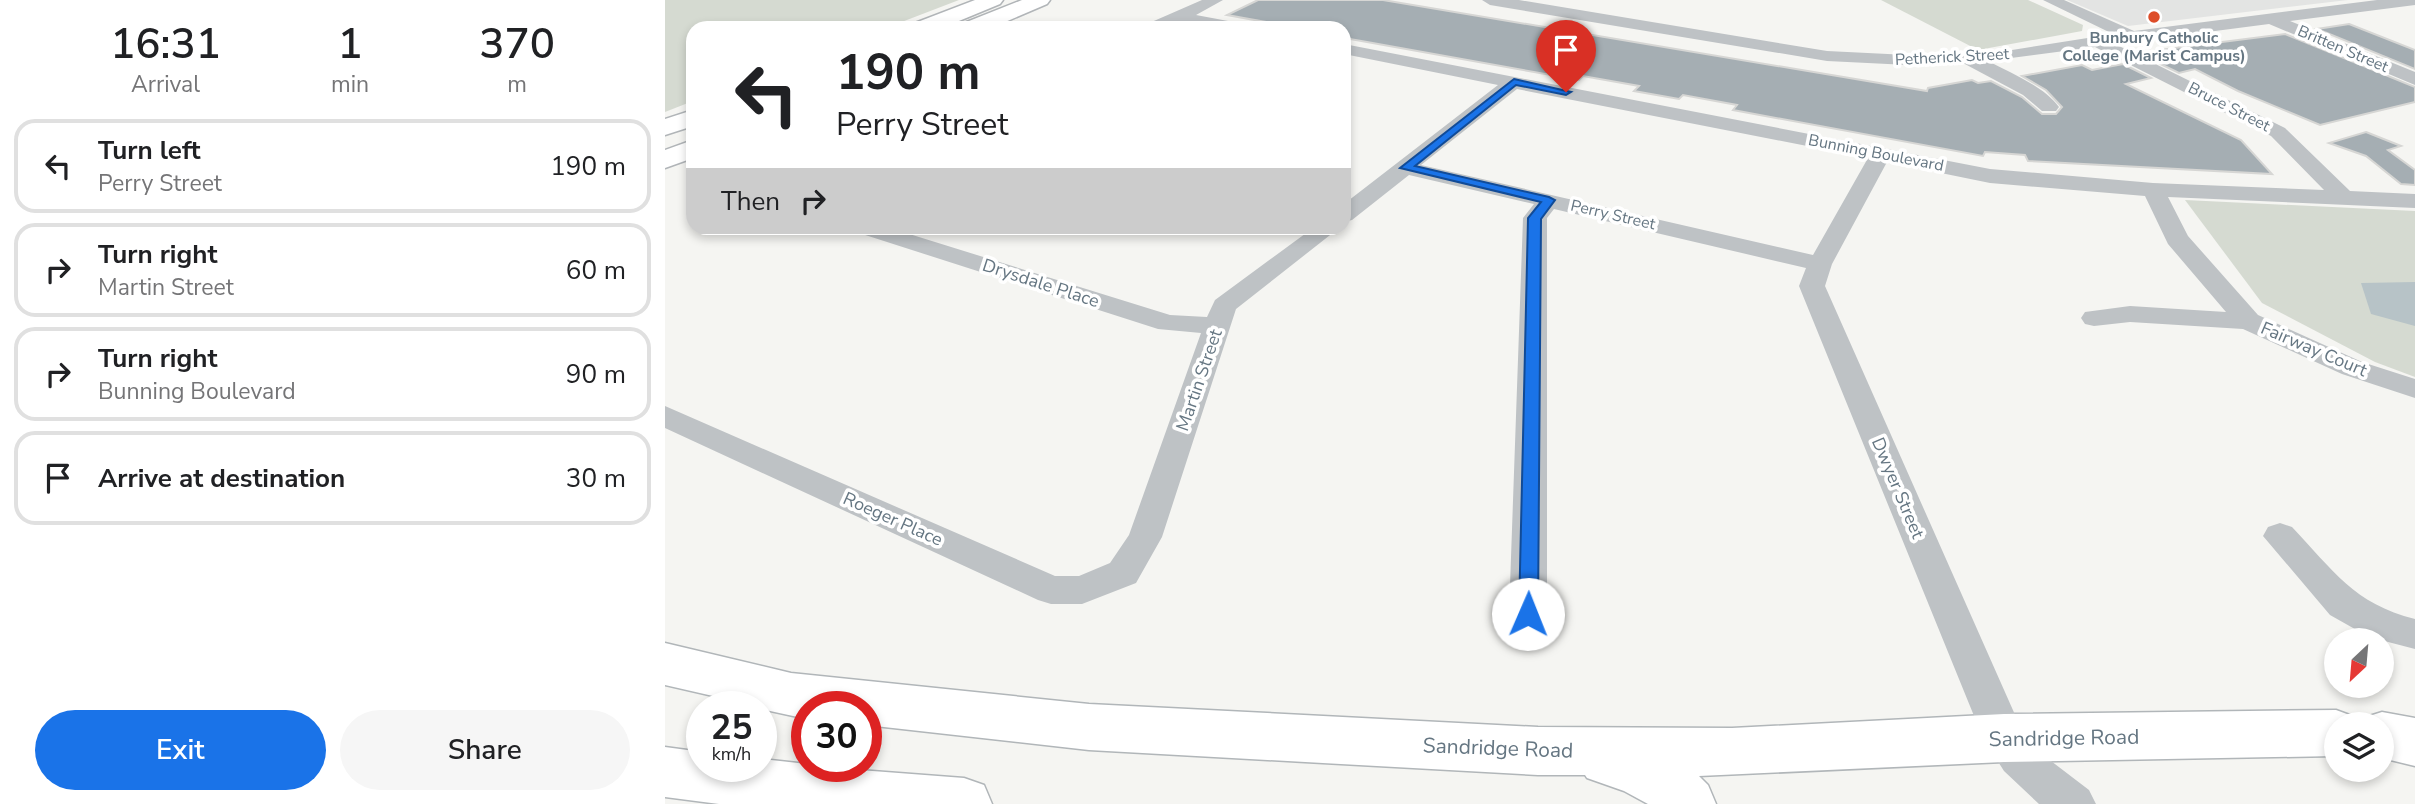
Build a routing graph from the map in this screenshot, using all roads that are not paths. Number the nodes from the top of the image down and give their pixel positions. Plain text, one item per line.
1 (993, 0) edge
2 (1040, 0) edge
3 (1215, 0) edge
4 (1490, 0) edge
5 (2051, 0) edge
6 (2415, 1) edge
7 (1179, 16) junction
8 (2271, 19) junction
9 (940, 21) edge
10 (989, 21) edge
11 (1168, 21) edge
12 (1204, 21) edge
13 (2132, 36) junction
14 (2096, 41) junction
15 (1351, 50) edge
16 (1967, 58) junction
17 (2415, 79) edge
18 (1514, 82) junction
19 (2049, 107) dead end
20 (686, 122) edge
21 (665, 130) edge
22 (686, 151) edge
23 (1881, 154) junction
24 (665, 160) edge
25 (1406, 168) junction
26 (2153, 190) junction
27 (2344, 198) junction
28 (1549, 200) junction
29 (2415, 201) edge
30 (1351, 210) edge
31 (889, 235) edge
32 (1318, 235) edge
33 (1820, 264) junction
34 (2094, 318) dead end
35 (2248, 321) junction
36 (1217, 326) junction
37 (2415, 389) edge
38 (665, 416) edge
39 (2280, 536) dead end
40 (1123, 573) joint
41 (1528, 614) dead end
42 (2415, 634) edge
43 (665, 664) edge
44 (2415, 732) edge
45 (2324, 733) edge
46 (2394, 733) edge
47 (2394, 736) edge
48 (2004, 738) junction
49 (2415, 742) edge
50 (1538, 751) junction
51 (1732, 752) junction
52 (665, 772) edge
53 (1682, 801) edge
54 (964, 804) edge
55 (2074, 804) edge

1 - 9 main road
2 - 10 main road
3 - 7 street
4 - 16 street, Petherick Street
5 - 13 street
6 - 8 street, Petherick Street
7 - 11 street
7 - 12 street
8 - 13 street, Petherick Street
8 - 17 street, Britten Street
13 - 14 street, Petherick Street
14 - 16 street, Petherick Street
14 - 27 street, Bruce Street
15 - 18 street, Bunning Boulevard
16 - 19 street
18 - 23 street, Bunning Boulevard
18 - 25 street
20 - 21 main road
22 - 24 main road
23 - 26 street, Bunning Boulevard
23 - 33 street, Dwyer Street
25 - 28 street, Perry Street
25 - 30 street
26 - 27 street, Bunning Boulevard
26 - 35 street, Fairway Court
27 - 29 street, Bunning Boulevard
28 - 33 street, Perry Street
28 - 41 street
31 - 36 street, Drysdale Place
32 - 36 street, Martin Street
33 - 48 street, Dwyer Street
34 - 35 street
35 - 37 street, Fairway Court
36 - 40 street, Martin Street
38 - 40 street, Roeger Place
39 - 42 street
43 - 50 main road, Sandridge Road
44 - 46 main road
45 - 48 main road, Sandridge Road
47 - 49 main road
48 - 51 main road, Sandridge Road
48 - 55 street, Dwyer Street
50 - 51 main road, Sandridge Road
50 - 53 main road
51 - 53 main road
52 - 54 main road

